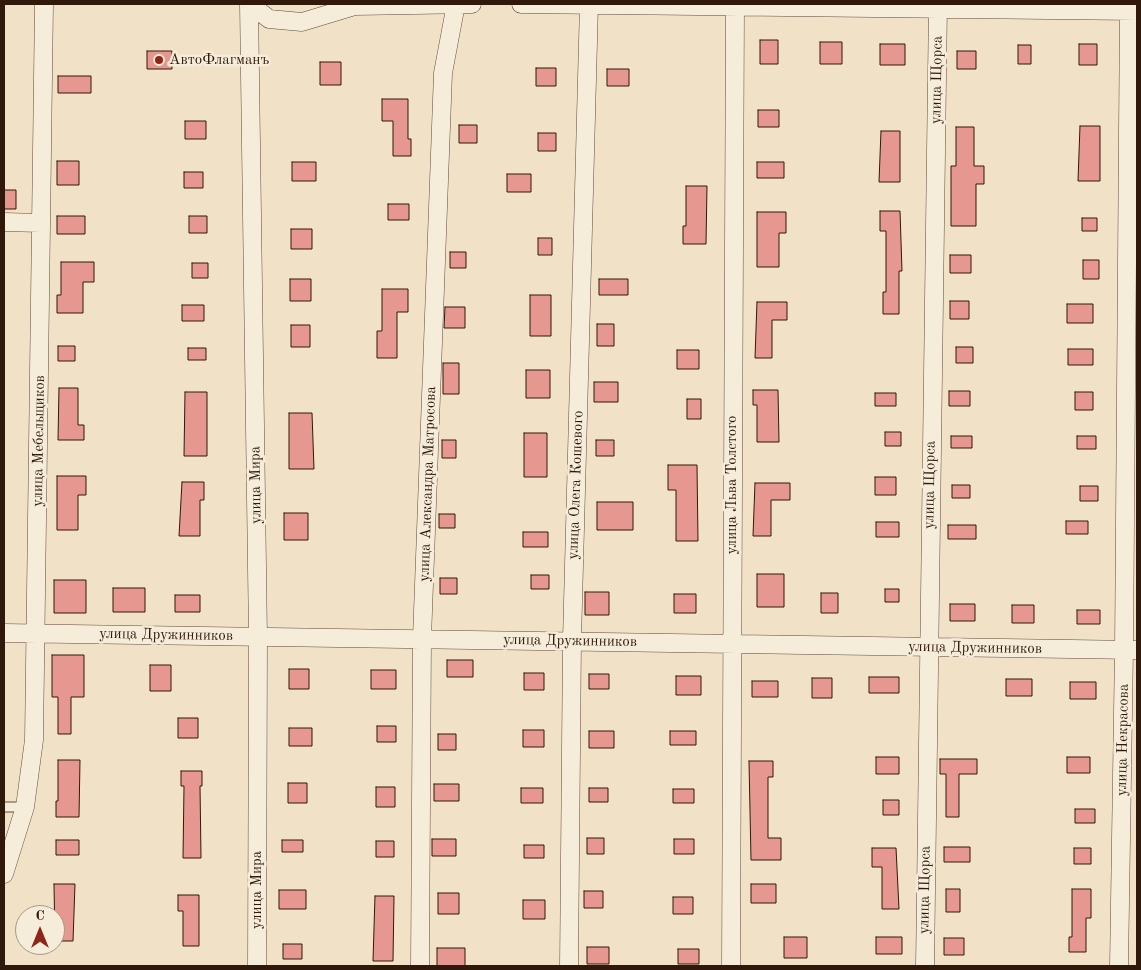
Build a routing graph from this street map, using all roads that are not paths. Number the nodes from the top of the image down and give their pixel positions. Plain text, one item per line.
1 (44, 4) edge
2 (249, 4) edge
3 (456, 4) edge
4 (472, 4) edge
5 (521, 4) edge
6 (589, 4) edge
7 (735, 6) edge
8 (938, 6) edge
9 (1131, 8) edge
10 (4, 222) edge
11 (41, 223) junction
12 (4, 632) edge
13 (36, 632) junction
14 (258, 638) junction
15 (422, 638) junction
16 (572, 640) junction
17 (731, 644) junction
18 (928, 647) junction
19 (1131, 649) edge
20 (4, 807) edge
21 (25, 807) junction
22 (4, 874) edge
23 (257, 966) edge
24 (420, 966) edge
25 (568, 966) edge
26 (731, 966) edge
27 (925, 966) edge
28 (1119, 966) edge

1 - 11 street, улица Мебельщиков
2 - 3 street
2 - 14 street, улица Мира
3 - 4 street
3 - 15 street, улица Александра Матросова
5 - 6 street
6 - 7 street
6 - 16 street, улица Олега Кошевого
7 - 8 street
7 - 17 street, улица Льва Толстого
8 - 9 street
8 - 18 street, улица Щорса
9 - 19 street, улица Некрасова
10 - 11 street
11 - 13 street, улица Мебельщиков
12 - 13 street, улица Дружинников
13 - 14 street, улица Дружинников
13 - 21 street, улица Мебельщиков
14 - 15 street, улица Дружинников
14 - 23 street, улица Мира
15 - 16 street, улица Дружинников
15 - 24 street, улица Александра Матросова
16 - 17 street, улица Дружинников
16 - 25 street, улица Олега Кошевого
17 - 18 street, улица Дружинников
17 - 26 street, улица Льва Толстого
18 - 19 street, улица Дружинников
18 - 27 street, улица Щорса
19 - 28 street, улица Некрасова
20 - 21 lane
21 - 22 street, улица Мебельщиков

